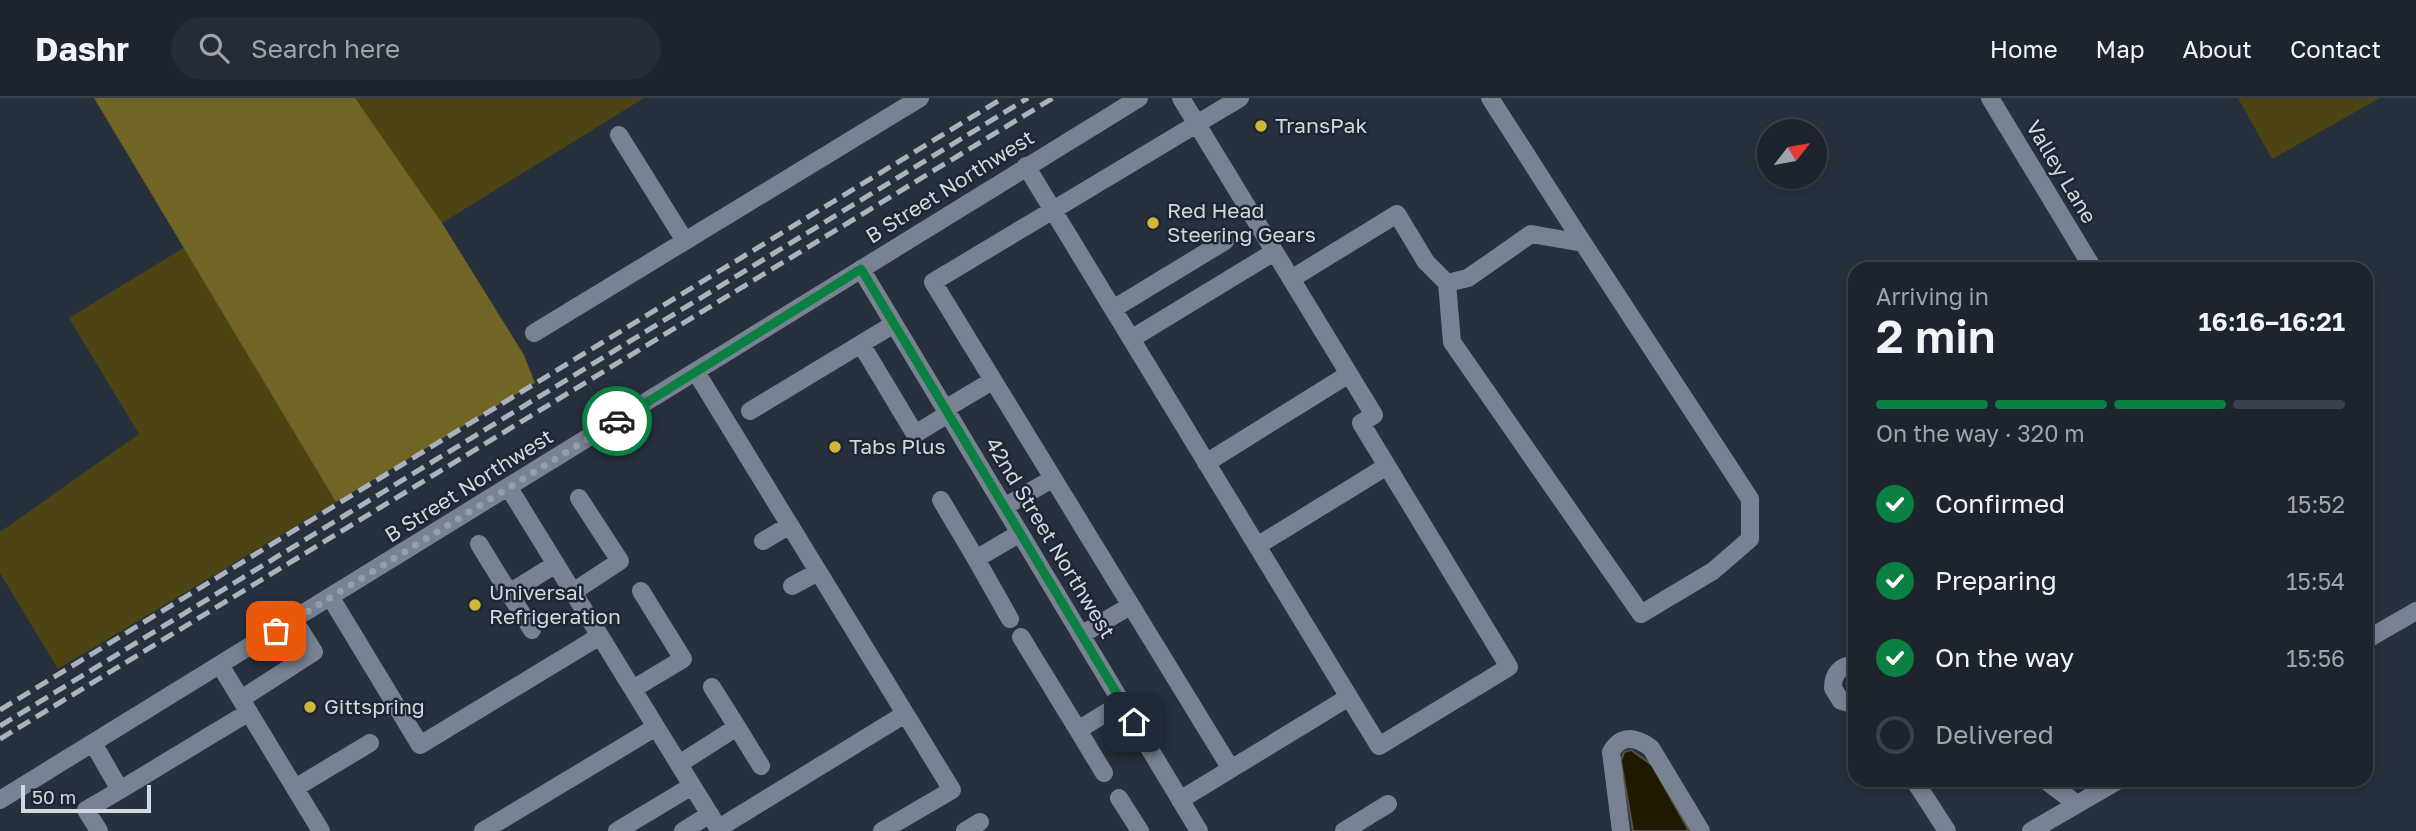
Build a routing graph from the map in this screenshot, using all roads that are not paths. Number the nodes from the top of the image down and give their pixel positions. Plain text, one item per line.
1 (920, 98) edge
2 (1139, 98) edge
3 (1181, 98) edge
4 (1240, 98) edge
5 (1490, 98) edge
6 (1990, 98) edge
7 (1197, 125) junction
8 (619, 135) dead end
9 (1026, 166) junction
10 (1053, 211) junction
11 (1225, 241) dead end
12 (685, 242) junction
13 (1583, 243) junction
14 (1274, 252) junction
15 (2089, 262) edge
16 (861, 269) junction
17 (1291, 279) junction
18 (1447, 284) junction
19 (1113, 309) junction
20 (894, 324) junction
21 (534, 333) dead end
22 (1131, 339) junction
23 (861, 344) junction
24 (696, 372) junction
25 (1349, 374) junction
26 (992, 380) junction
27 (750, 411) dead end
28 (947, 411) junction
29 (1206, 463) junction
30 (1387, 466) junction
31 (1052, 479) junction
32 (509, 488) junction
33 (579, 498) dead end
34 (941, 500) dead end
35 (1004, 507) junction
36 (790, 525) junction
37 (1020, 533) junction
38 (763, 541) dead end
39 (479, 544) dead end
40 (1257, 546) junction
41 (976, 559) junction
42 (556, 564) junction
43 (818, 572) junction
44 (792, 586) dead end
45 (641, 591) dead end
46 (573, 592) junction
47 (509, 593) junction
48 (331, 598) junction
49 (1130, 606) junction
50 (2416, 611) edge
51 (1010, 619) dead end
52 (294, 620) junction
53 (532, 630) dead end
54 (1081, 635) junction
55 (600, 636) junction
56 (2373, 636) edge
57 (1021, 637) dead end
58 (220, 665) junction
59 (1848, 667) edge
60 (712, 687) dead end
61 (633, 689) junction
62 (1349, 697) junction
63 (1848, 702) edge
64 (1122, 703) junction
65 (245, 706) junction
66 (905, 714) junction
67 (656, 727) junction
68 (737, 727) junction
69 (1078, 730) junction
70 (93, 743) junction
71 (370, 743) dead end
72 (679, 764) junction
73 (761, 766) dead end
74 (1231, 769) junction
75 (1104, 773) dead end
76 (692, 786) junction
77 (1919, 787) edge
78 (2054, 787) edge
79 (2107, 787) edge
80 (295, 788) junction
81 (120, 790) junction
82 (1119, 798) dead end
83 (0, 800) edge
84 (1180, 800) junction
85 (1388, 804) dead end
86 (2077, 804) junction
87 (716, 825) edge
88 (1197, 830) edge
89 (99, 831) edge
90 (321, 831) edge
91 (483, 831) edge
92 (617, 831) edge
93 (683, 831) edge
94 (882, 831) edge
95 (1140, 831) edge
96 (1344, 831) edge
97 (1621, 831) edge
98 (1701, 831) edge
99 (1947, 831) edge
100 (2031, 831) edge

1 - 12 street
2 - 9 street, B Street Northwest
3 - 7 street
4 - 7 street
5 - 13 street
6 - 15 street, Valley Lane
7 - 10 street
7 - 14 street
8 - 12 street
9 - 10 street
9 - 16 street, B Street Northwest
10 - 19 street
10 - 26 street
11 - 19 street
12 - 21 street
13 - 18 street
13 - 18 street
14 - 17 street
14 - 22 street
16 - 20 street, 42nd Street Northwest
16 - 24 street, B Street Northwest
17 - 18 street
17 - 25 street
19 - 22 street
20 - 23 street
20 - 28 street, 42nd Street Northwest
22 - 29 street
23 - 27 street
23 - 28 street
24 - 32 street, B Street Northwest
24 - 36 street
25 - 29 street
25 - 30 street
26 - 28 street
26 - 31 street
28 - 35 street, 42nd Street Northwest
29 - 40 street
30 - 40 street
30 - 62 street
31 - 35 street
31 - 49 street
32 - 42 street
32 - 48 street, B Street Northwest
33 - 46 street
34 - 41 street
35 - 37 street, 42nd Street Northwest
36 - 38 street
36 - 43 street
37 - 41 street
37 - 54 street, 42nd Street Northwest
39 - 47 street
40 - 62 street
41 - 51 street
42 - 46 street
42 - 47 street
43 - 44 street
43 - 66 street
45 - 61 street
46 - 55 street
47 - 53 street
48 - 52 street, B Street Northwest
48 - 55 street
49 - 54 street
49 - 74 street
50 - 56 street
52 - 58 street, B Street Northwest
52 - 65 street
54 - 64 street, 42nd Street Northwest
55 - 61 street
57 - 69 street
58 - 65 street
58 - 70 street, B Street Northwest
59 - 63 street
60 - 68 street
61 - 67 street
62 - 74 street
64 - 69 street
64 - 84 street, 42nd Street Northwest
65 - 80 street
65 - 81 street
66 - 87 street
66 - 94 street
67 - 72 street
67 - 91 street
68 - 72 street
68 - 73 street
69 - 75 street
70 - 81 street
70 - 83 street, B Street Northwest
71 - 80 street
72 - 76 street
74 - 84 street
76 - 87 street
76 - 92 street
77 - 99 street
78 - 86 street
79 - 86 street
80 - 90 street
81 - 89 street
82 - 95 street
84 - 88 street, 42nd Street Northwest
85 - 96 street
86 - 100 street
87 - 93 street
97 - 98 street

